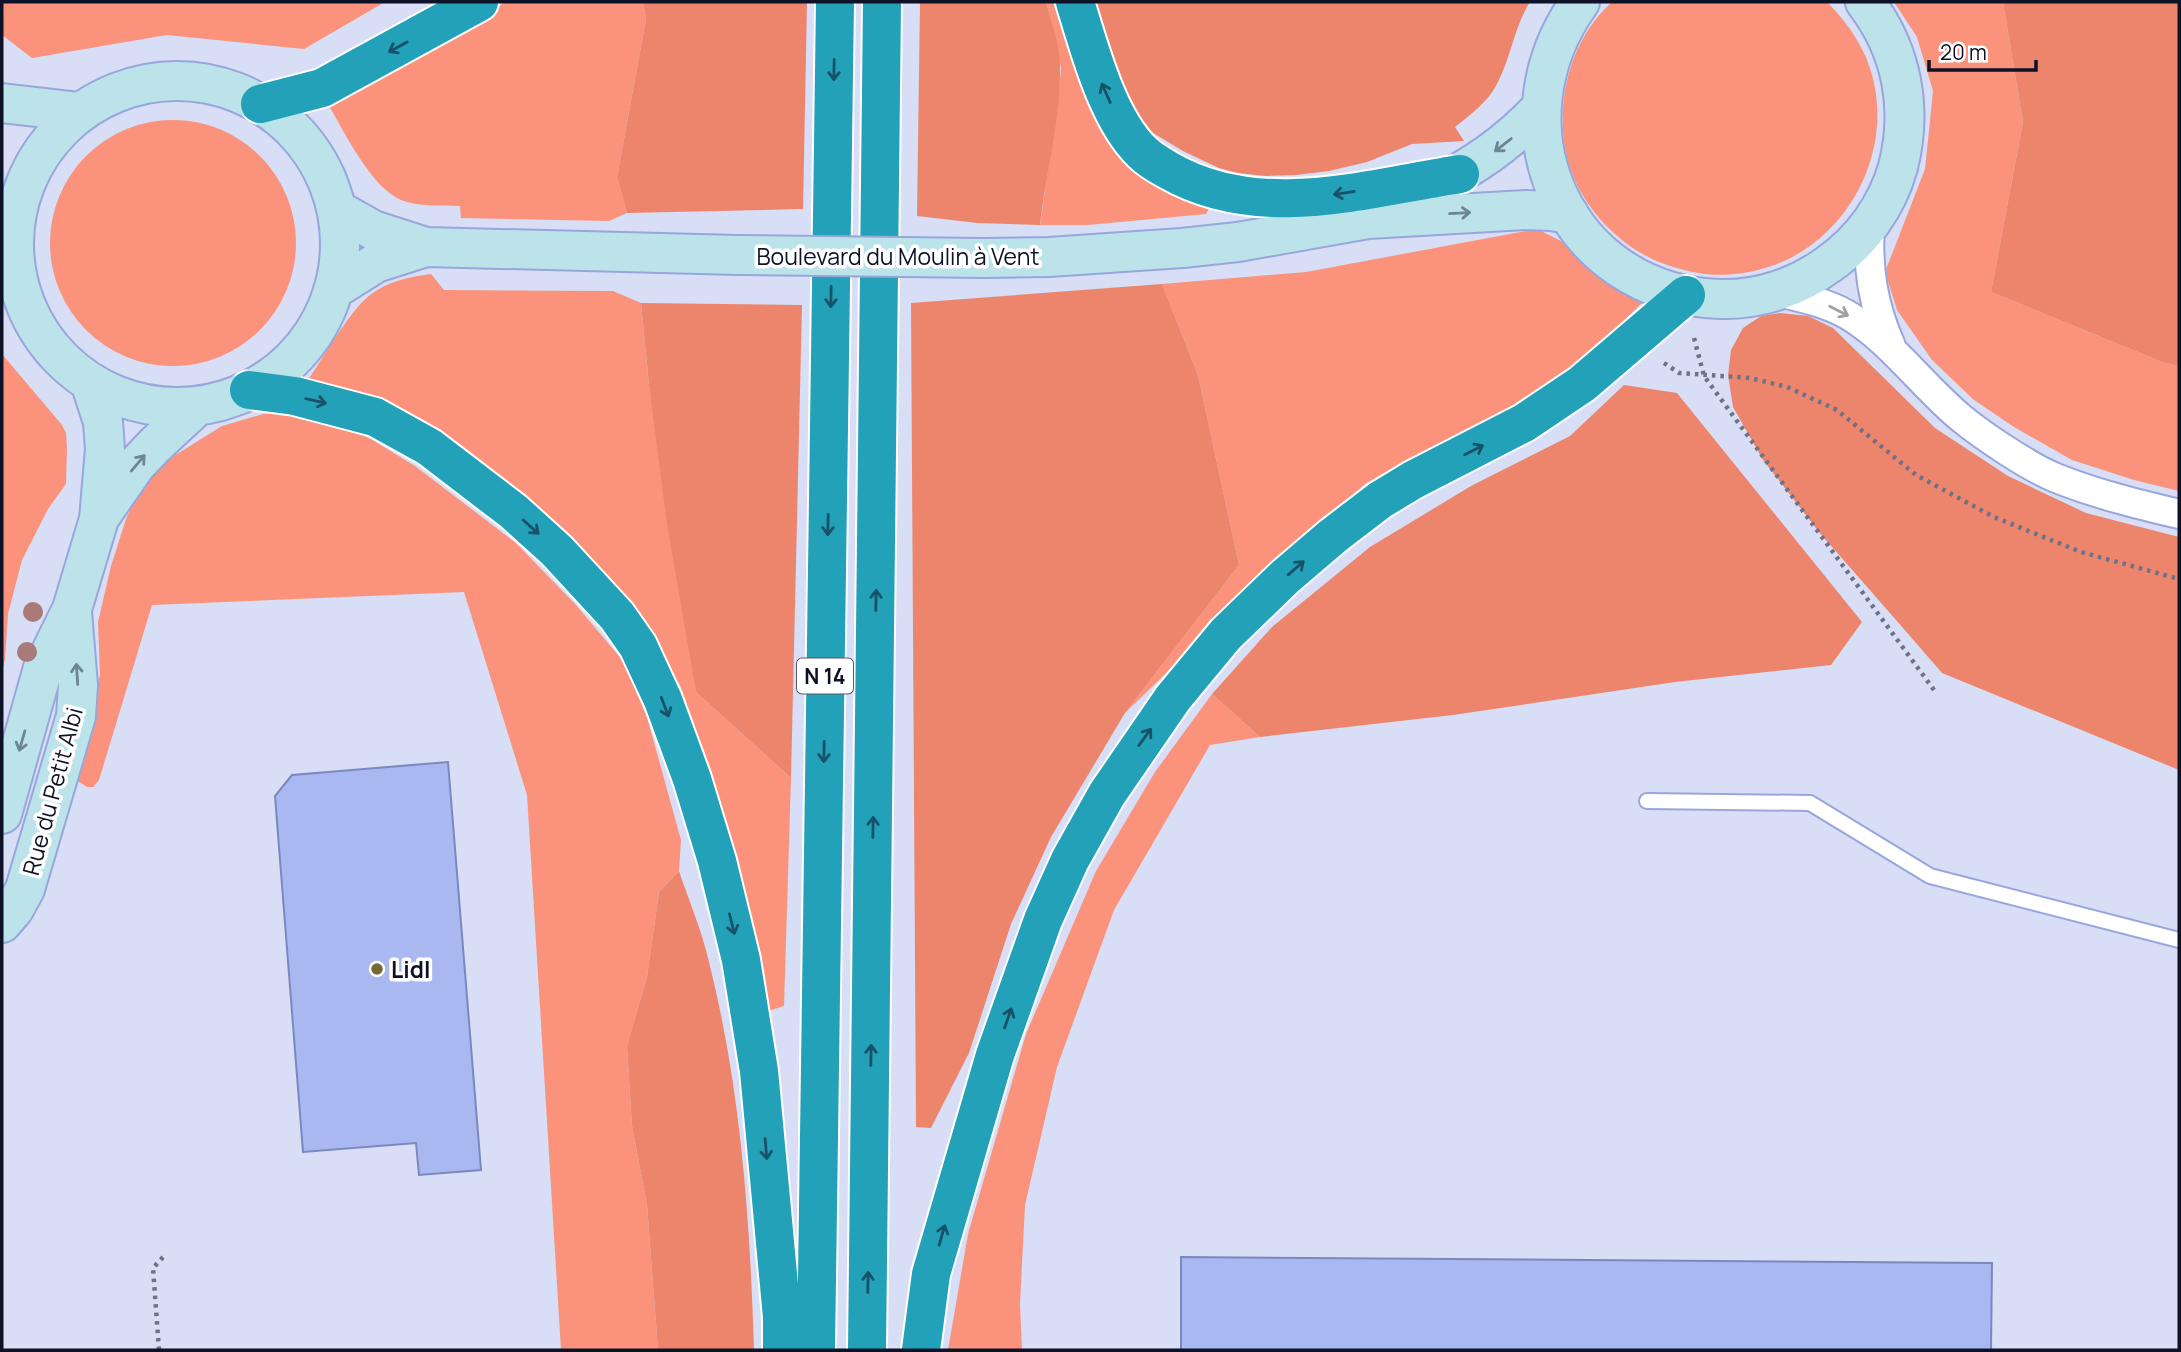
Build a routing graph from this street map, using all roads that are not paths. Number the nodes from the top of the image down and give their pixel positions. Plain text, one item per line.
1 (479, 2) edge
2 (835, 2) edge
3 (882, 2) edge
4 (1075, 2) edge
5 (1580, 2) edge
6 (1865, 2) edge
7 (2, 103) edge
8 (260, 104) junction
9 (1540, 109) junction
10 (80, 112) junction
11 (1460, 174) junction
12 (336, 209) junction
13 (1569, 214) junction
14 (8, 215) edge
15 (1368, 219) junction
16 (1870, 224) junction
17 (426, 247) junction
18 (333, 290) junction
19 (1774, 291) junction
20 (1686, 295) junction
21 (1894, 352) junction
22 (90, 382) junction
23 (249, 390) junction
24 (197, 406) junction
25 (2179, 514) edge
26 (99, 519) junction
27 (72, 609) junction
28 (1647, 801) dead end
29 (2, 814) edge
30 (2, 923) edge
31 (2179, 940) edge
32 (782, 1350) edge
33 (816, 1350) edge
34 (867, 1350) edge
35 (921, 1350) edge

1 -> 8 highway
2 -> 33 highway, N 14
34 -> 3 highway, N 14
11 -> 4 highway
5 - 9 main road
6 - 16 main road
7 - 10 main road
8 - 10 main road
8 - 12 main road
9 -> 11 main road, Boulevard du Moulin à Vent
9 - 13 main road
10 - 14 main road
11 - 15 main road, Boulevard du Moulin à Vent
12 - 17 main road, Boulevard du Moulin à Vent
12 - 18 main road
15 -> 13 main road, Boulevard du Moulin à Vent
13 - 20 main road
14 - 22 main road
15 - 17 main road, Boulevard du Moulin à Vent, bridge
16 - 19 main road
16 - 21 street
17 - 18 main road, Boulevard du Moulin à Vent
18 - 23 main road
19 - 20 main road
19 -> 21 street
35 -> 20 highway
21 - 25 street
22 - 24 main road
22 - 26 main road, Rue du Petit Albi
23 - 24 main road
23 -> 32 highway
26 -> 24 main road, Rue du Petit Albi
26 - 27 main road, Rue du Petit Albi
27 -> 29 main road, Rue du Petit Albi
30 -> 27 main road, Rue du Petit Albi
28 - 31 lane

